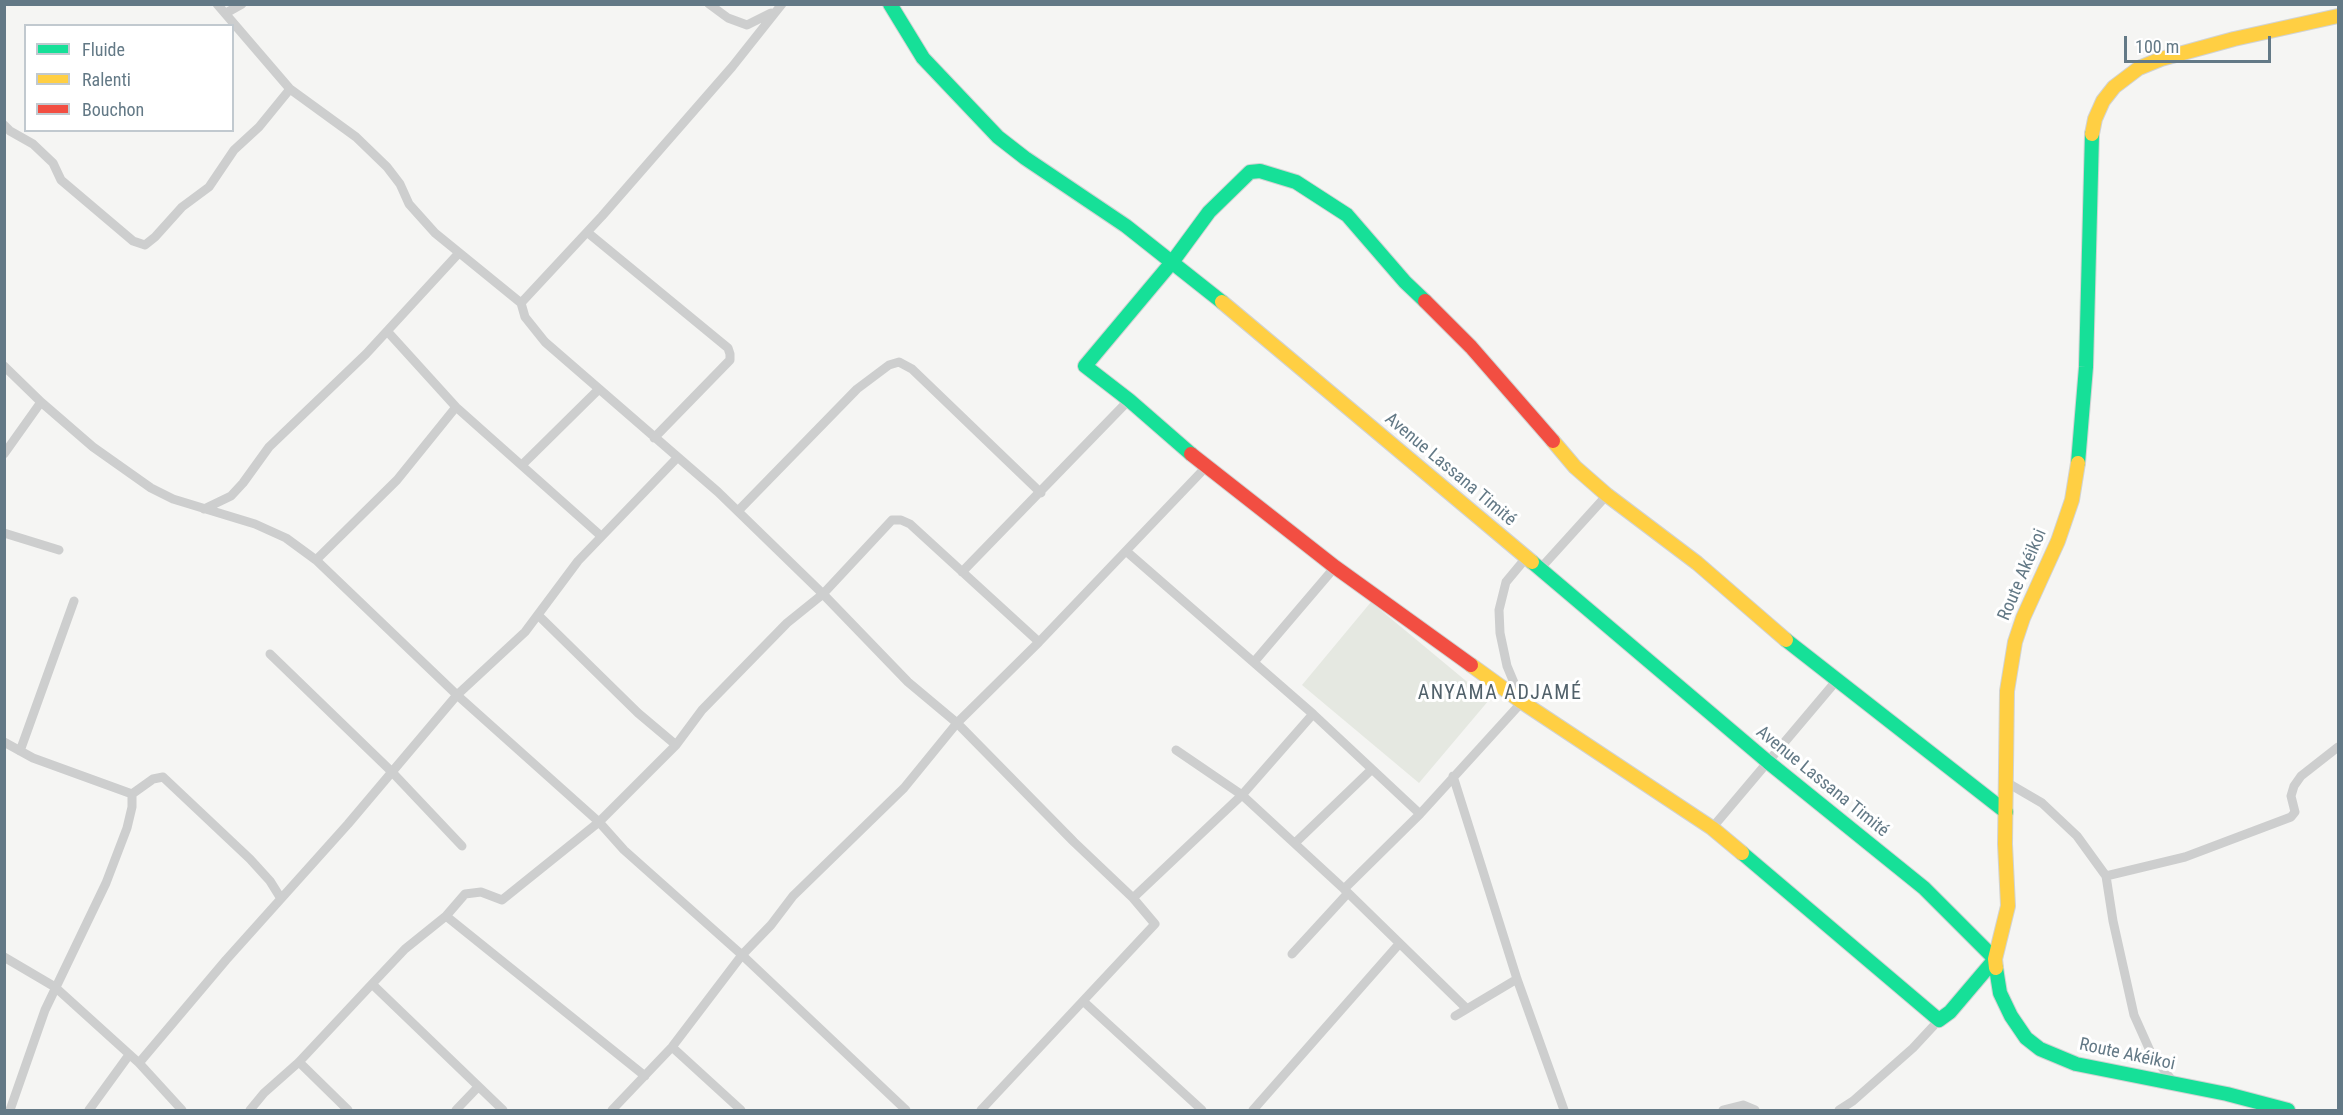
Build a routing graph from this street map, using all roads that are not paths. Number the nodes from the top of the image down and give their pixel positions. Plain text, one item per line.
1 (217, 4) edge
2 (242, 4) edge
3 (710, 4) edge
4 (890, 4) edge
5 (782, 6) edge
6 (226, 13) junction
7 (2338, 16) edge
8 (290, 90) junction
9 (4, 124) edge
10 (587, 232) junction
11 (458, 254) junction
12 (1173, 261) junction
13 (520, 303) junction
14 (387, 331) junction
15 (4, 366) edge
16 (598, 390) junction
17 (1129, 400) junction
18 (41, 402) junction
19 (456, 407) junction
20 (654, 438) junction
21 (4, 454) edge
22 (677, 458) junction
23 (522, 465) junction
24 (1206, 467) junction
25 (1041, 492) junction
26 (1606, 495) junction
27 (204, 509) junction
28 (738, 511) junction
29 (4, 533) edge
30 (601, 536) junction
31 (59, 550) dead end
32 (1126, 551) junction
33 (1526, 558) junction
34 (316, 560) junction
35 (1335, 567) junction
36 (1539, 570) junction
37 (962, 572) junction
38 (823, 594) junction
39 (74, 601) dead end
40 (538, 615) junction
41 (1038, 642) junction
42 (270, 654) dead end
43 (1254, 662) junction
44 (1837, 680) junction
45 (457, 695) junction
46 (1522, 702) junction
47 (1313, 714) junction
48 (957, 723) junction
49 (4, 742) edge
50 (676, 745) junction
51 (2338, 747) edge
52 (1176, 750) dead end
53 (20, 751) junction
54 (1768, 762) junction
55 (1371, 770) junction
56 (392, 772) junction
57 (1453, 776) junction
58 (2006, 782) junction
59 (132, 794) junction
60 (1242, 795) junction
61 (2006, 812) junction
62 (1420, 814) junction
63 (598, 822) junction
64 (1712, 828) junction
65 (1295, 843) junction
66 (462, 846) dead end
67 (2106, 876) junction
68 (1346, 891) junction
69 (280, 897) junction
70 (1133, 898) junction
71 (446, 916) junction
72 (1399, 944) junction
73 (1292, 954) dead end
74 (742, 955) junction
75 (4, 957) edge
76 (1995, 959) junction
77 (1517, 979) junction
78 (372, 984) junction
79 (56, 987) junction
80 (1083, 1001) junction
81 (1466, 1008) junction
82 (1455, 1016) dead end
83 (1939, 1020) junction
84 (672, 1047) junction
85 (129, 1056) junction
86 (299, 1062) junction
87 (139, 1063) junction
88 (645, 1076) junction
89 (2174, 1084) junction
90 (478, 1087) junction
91 (10, 1110) edge
92 (89, 1110) edge
93 (182, 1110) edge
94 (250, 1110) edge
95 (348, 1110) edge
96 (456, 1110) edge
97 (503, 1110) edge
98 (612, 1110) edge
99 (741, 1110) edge
100 (906, 1110) edge
101 (981, 1110) edge
102 (1202, 1110) edge
103 (1253, 1110) edge
104 (1564, 1110) edge
105 (1724, 1110) edge
106 (1755, 1110) edge
107 (1839, 1110) edge
108 (2288, 1110) edge

1 - 6 street
2 - 6 street
3 - 5 street
4 - 12 street, Avenue Lassana Timité
5 - 10 street
6 - 8 street
7 - 58 street, Route Akéikoi
8 - 9 street
8 - 11 street
10 - 13 street
10 - 20 street
11 - 13 street
11 - 14 street
12 - 17 street
12 - 26 street
12 - 33 street, Avenue Lassana Timité
13 - 16 street
14 - 19 street
14 - 27 street
15 - 18 street
16 - 20 street
16 - 23 street
17 - 24 street
17 - 25 street
18 - 21 street
18 - 27 street
19 - 23 street
19 - 34 street
20 - 22 street
22 - 28 street
22 - 30 street
23 - 30 street
24 - 32 street
24 - 35 street
25 - 28 street
25 - 37 street
26 - 36 street
26 - 44 street
27 - 34 street
28 - 38 street
29 - 31 street
30 - 40 street
32 - 41 street
32 - 43 street
33 - 36 street, Avenue Lassana Timité
33 - 46 street
34 - 45 street
35 - 43 street
35 - 46 street
36 - 54 street, Avenue Lassana Timité
37 - 38 street
37 - 41 street
38 - 48 street
38 - 50 street
39 - 53 street
40 - 45 street
40 - 50 street
41 - 48 street
42 - 56 street
43 - 47 street
44 - 54 street
44 - 61 street
45 - 56 street
45 - 63 street
46 - 57 street
46 - 64 street
47 - 55 street
47 - 60 street
48 - 70 street
48 - 74 street
49 - 53 street
50 - 63 street
51 - 67 street
52 - 60 street
53 - 59 street
54 - 64 street
54 - 76 street, Avenue Lassana Timité
55 - 62 street
55 - 65 street
56 - 66 street
56 - 69 street
57 - 62 street
57 - 77 street
58 - 61 street, Route Akéikoi
58 - 67 street
59 - 69 street
59 - 79 street
60 - 65 street
60 - 70 street
61 - 76 street, Route Akéikoi
62 - 68 street
63 - 71 street
63 - 74 street
64 - 83 street
65 - 68 street
67 - 89 street
68 - 72 street
68 - 73 street
69 - 87 street
70 - 80 street
71 - 78 street
71 - 88 street
72 - 81 street
72 - 103 street
74 - 84 street
74 - 100 street
75 - 79 street
76 - 83 street
76 - 89 street, Route Akéikoi
77 - 81 street
77 - 104 street
78 - 86 street
78 - 90 street
79 - 85 street
79 - 91 street
80 - 101 street
80 - 102 street
81 - 82 street
83 - 107 street
84 - 88 street
84 - 99 street
85 - 87 street
85 - 92 street
86 - 94 street
86 - 95 street
87 - 93 street
88 - 98 street
89 - 108 street, Route Akéikoi
90 - 96 street
90 - 97 street
105 - 106 street

